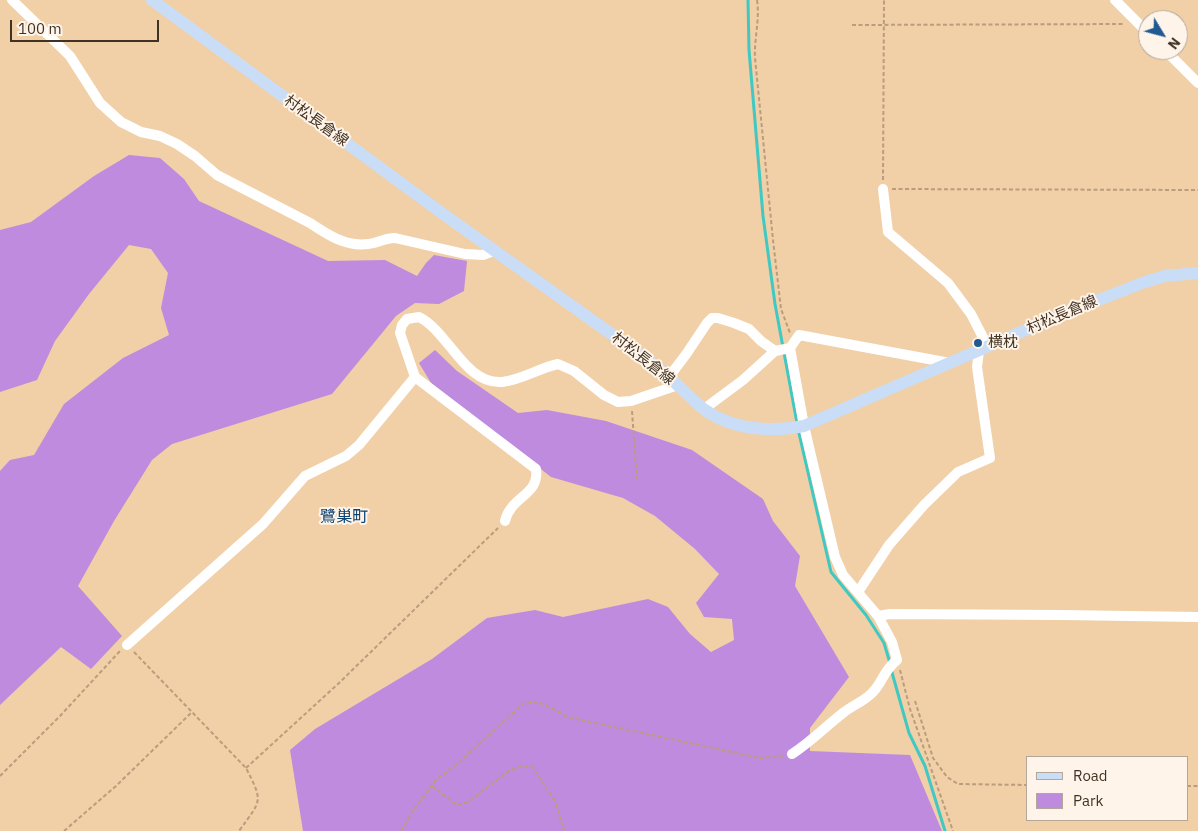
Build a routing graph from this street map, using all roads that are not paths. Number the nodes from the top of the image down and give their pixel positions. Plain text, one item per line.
1 (12, 0) edge
2 (152, 0) edge
3 (1115, 0) edge
4 (1138, 24) edge
5 (1175, 60) edge
6 (1198, 83) edge
7 (883, 189) road end
8 (493, 251) junction
9 (1198, 273) edge
10 (790, 348) junction
11 (983, 349) junction
12 (775, 351) junction
13 (950, 363) junction
14 (415, 377) junction
15 (673, 381) junction
16 (704, 409) junction
17 (804, 426) junction
18 (505, 521) road end
19 (858, 592) junction
20 (878, 616) junction
21 (1198, 617) edge
22 (127, 645) road end
23 (792, 754) road end

1 - 8 street
2 - 8 main road, 村松長倉線
3 - 4 street
5 - 6 street
7 - 11 street
8 - 15 main road, 村松長倉線
9 - 11 main road, 村松長倉線
10 - 12 street
10 - 13 street
10 - 17 street
11 - 13 main road, 村松長倉線
11 - 19 street
12 - 15 street
12 - 16 street
13 - 17 main road, 村松長倉線
14 - 15 street
14 - 18 street
14 - 22 street
15 - 16 main road, 村松長倉線
16 - 17 main road, 村松長倉線
17 - 19 street
19 - 20 street
20 - 21 street
20 - 23 street

